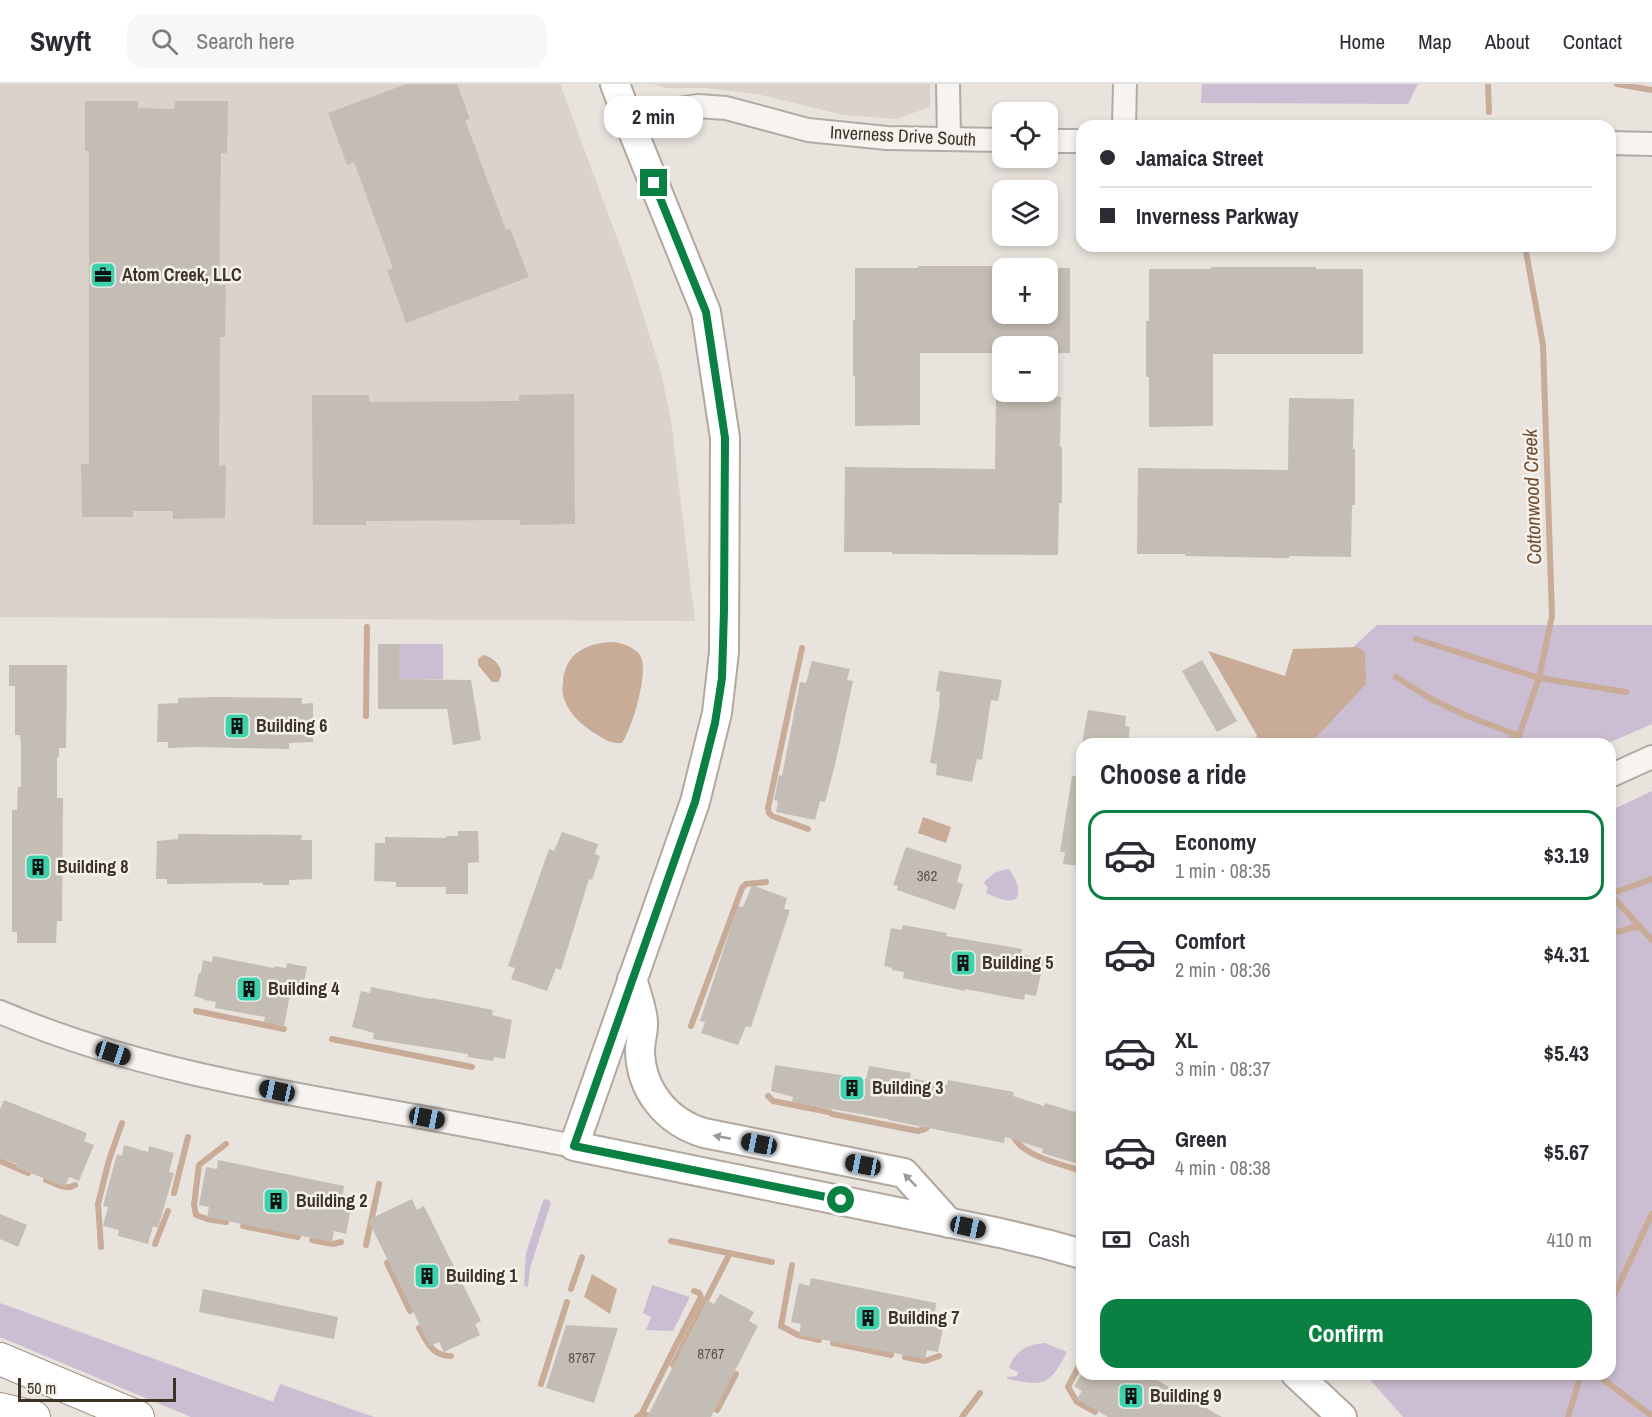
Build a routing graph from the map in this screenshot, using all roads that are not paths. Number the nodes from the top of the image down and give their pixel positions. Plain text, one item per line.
1 (615, 84) edge
2 (948, 84) edge
3 (1125, 84) edge
4 (628, 119) junction
5 (1124, 120) edge
6 (949, 139) junction
7 (992, 140) edge
8 (1058, 141) edge
9 (1076, 141) edge
10 (1616, 143) edge
11 (1652, 144) edge
12 (1652, 757) edge
13 (1616, 773) edge
14 (632, 979) junction
15 (0, 1012) edge
16 (574, 1146) junction
17 (949, 1223) junction
18 (1076, 1252) edge
19 (0, 1359) edge
20 (1302, 1380) edge
21 (0, 1409) edge
22 (34, 1417) edge
23 (138, 1417) edge
24 (1342, 1417) edge

1 - 4 main road
2 - 6 street
3 - 5 street
4 - 6 street, Inverness Drive South
4 - 14 main road
6 - 7 street, Inverness Drive South
8 - 9 street
10 - 11 street
12 - 13 street
14 - 16 main road
17 -> 14 main road
15 - 16 street
16 - 17 main road
17 - 18 main road
19 - 23 highway
20 - 24 main road
21 - 22 highway

